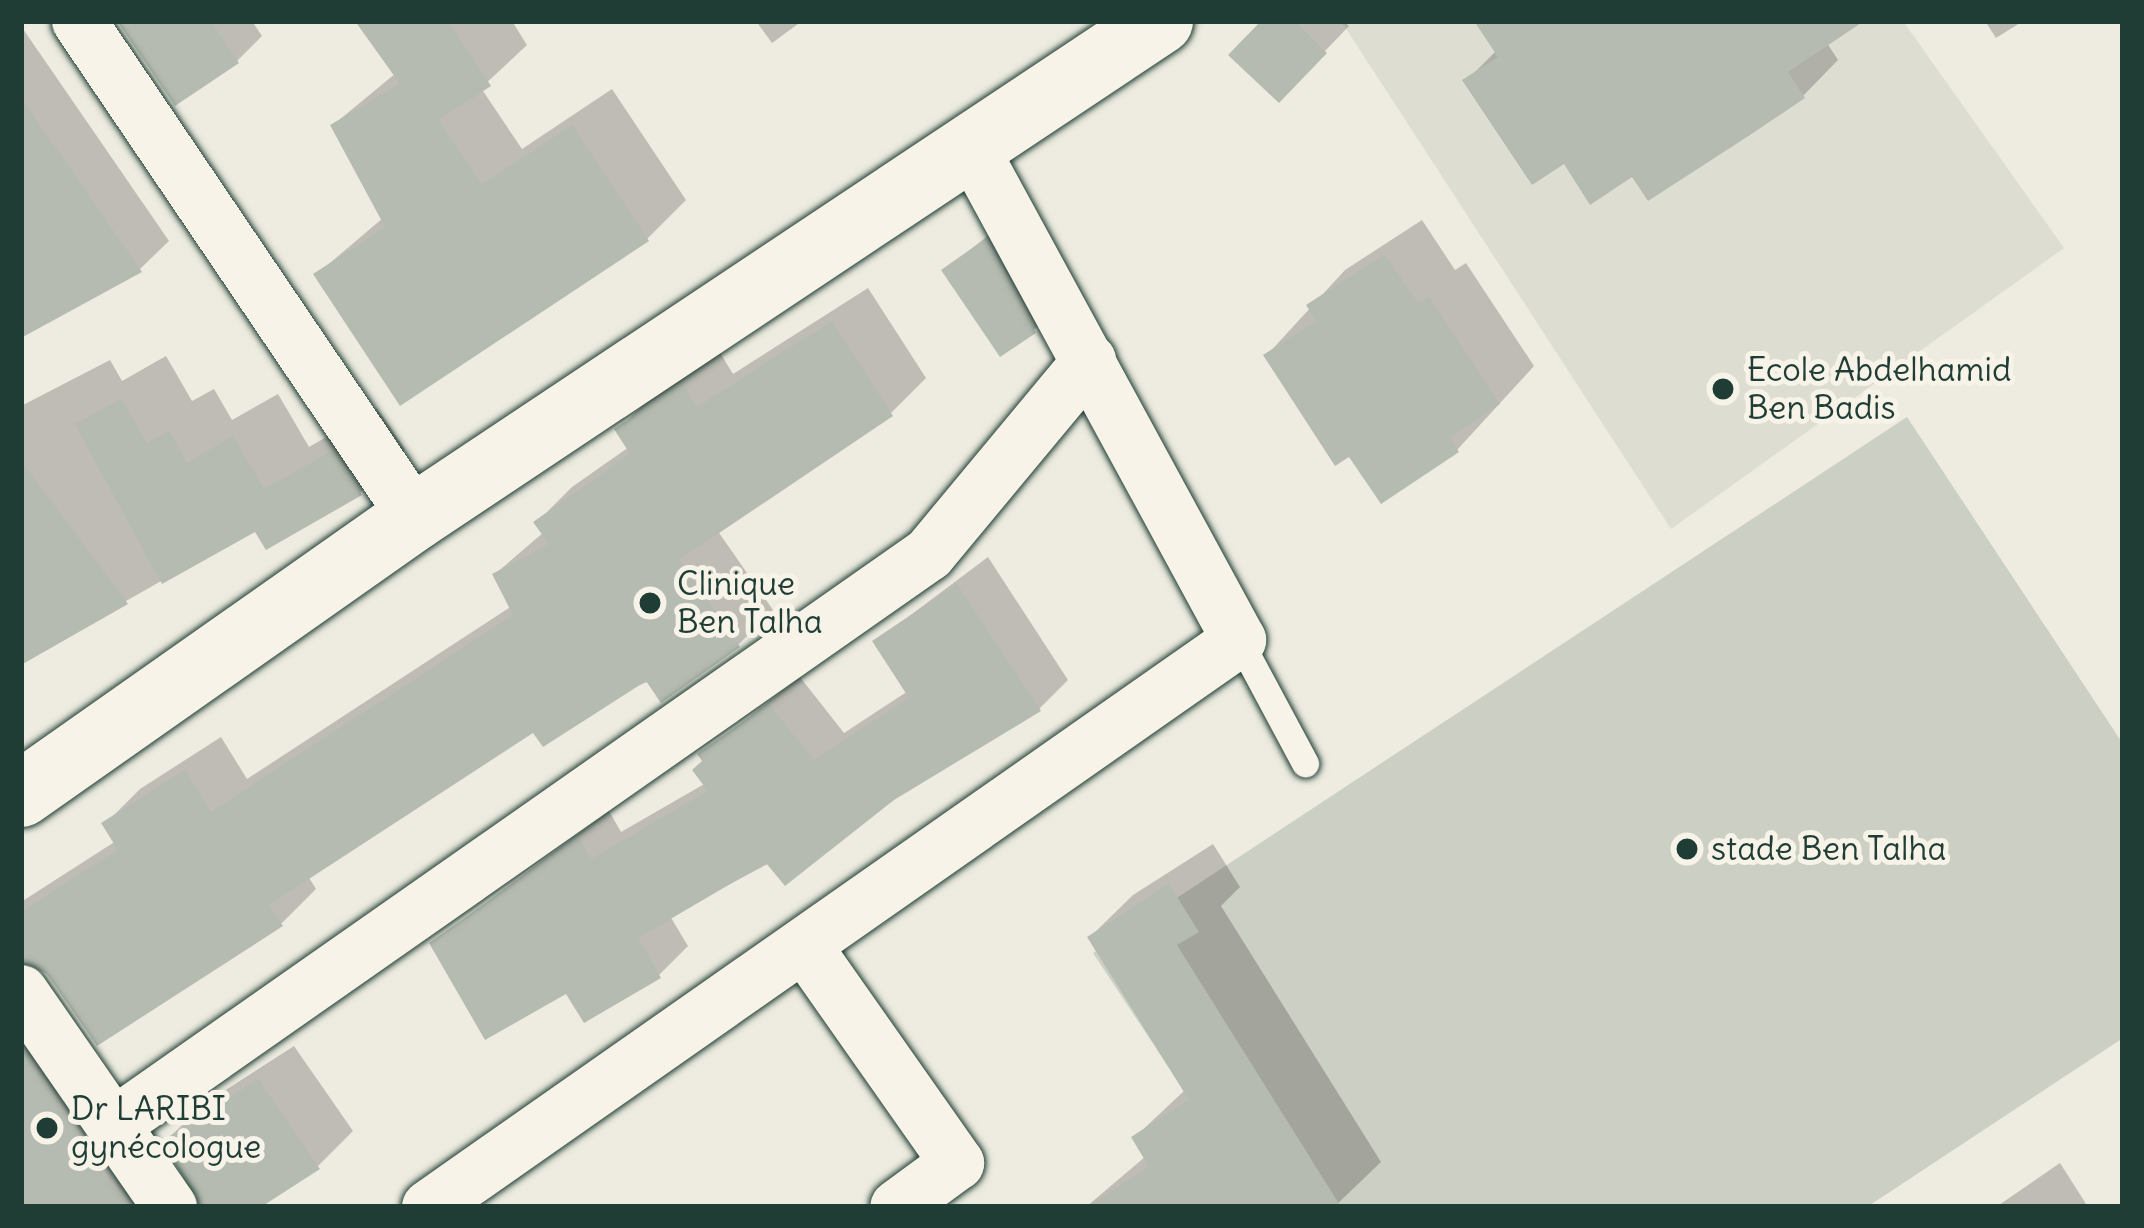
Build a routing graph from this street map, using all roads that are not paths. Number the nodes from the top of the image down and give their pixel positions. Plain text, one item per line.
1 (79, 21) edge
2 (1160, 21) edge
3 (971, 147) junction
4 (1089, 361) junction
5 (415, 517) junction
6 (1239, 640) junction
7 (1305, 763) dead end
8 (21, 794) edge
9 (806, 948) junction
10 (21, 992) edge
11 (116, 1123) junction
12 (170, 1207) edge
13 (429, 1207) edge
14 (897, 1207) edge

1 - 5 street
2 - 3 street
3 - 4 street
3 - 5 street
4 - 6 street
4 - 11 street
5 - 8 street
6 - 7 lane
6 - 9 street
9 - 13 street
9 - 14 street
10 - 11 street
11 - 12 street

